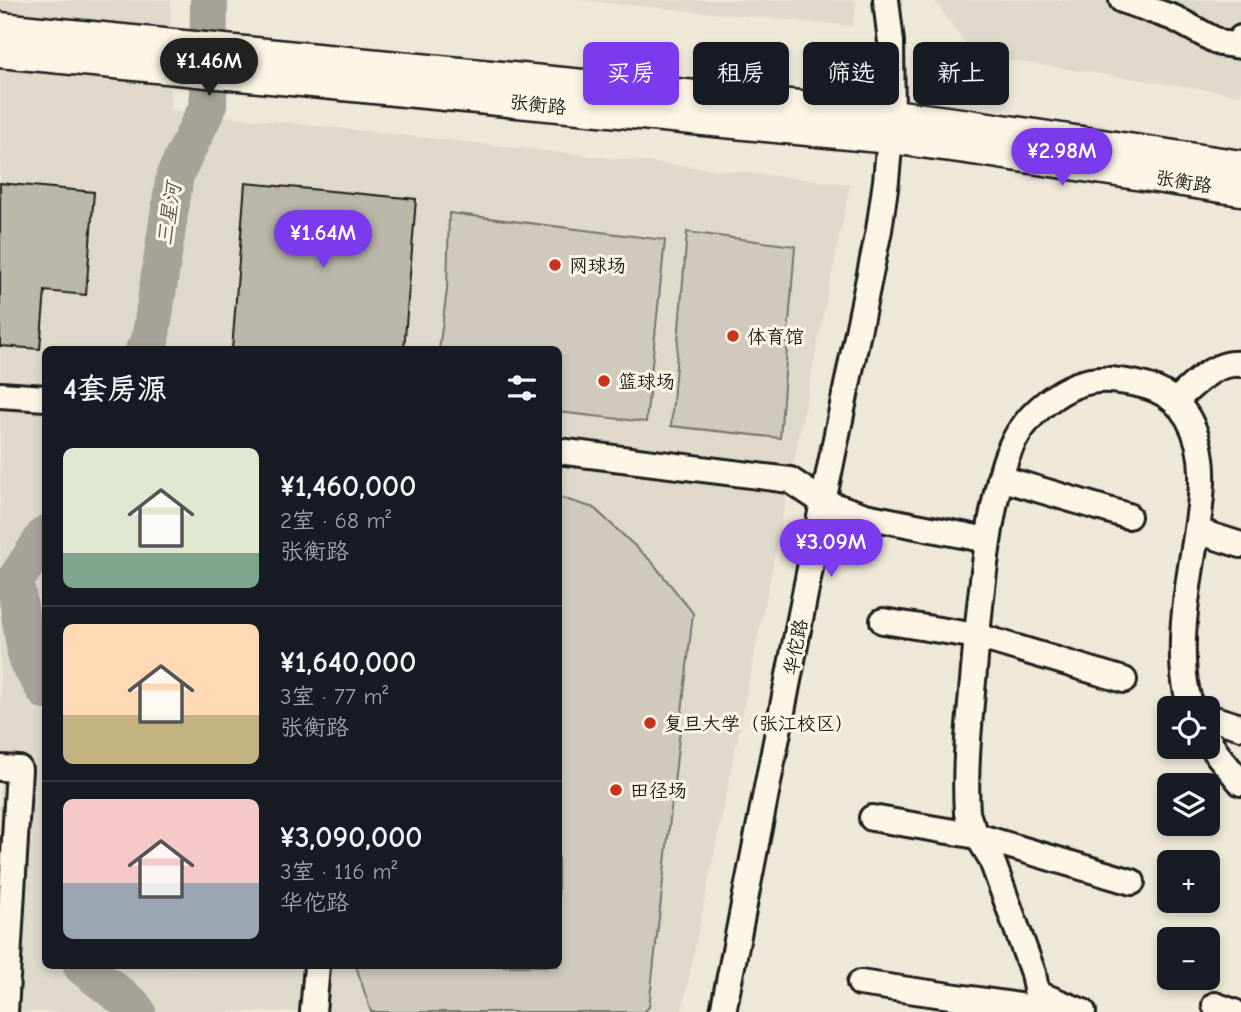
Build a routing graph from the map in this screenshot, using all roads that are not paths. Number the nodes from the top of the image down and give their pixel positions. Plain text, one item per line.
1 (886, 0) edge
2 (1122, 0) edge
3 (0, 28) edge
4 (1241, 38) edge
5 (0, 52) edge
6 (175, 57) junction
7 (891, 127) junction
8 (1241, 166) edge
9 (1241, 190) edge
10 (1241, 364) edge
11 (0, 395) edge
12 (42, 398) edge
13 (1175, 401) junction
14 (562, 452) edge
15 (1000, 478) junction
16 (823, 502) junction
17 (1128, 516) dead end
18 (1197, 531) junction
19 (988, 540) junction
20 (1241, 545) edge
21 (883, 621) dead end
22 (976, 636) junction
23 (1124, 680) dead end
24 (1188, 696) edge
25 (1220, 721) edge
26 (1241, 727) edge
27 (1220, 757) edge
28 (0, 768) edge
29 (1241, 783) edge
30 (872, 818) dead end
31 (977, 836) junction
32 (1132, 881) dead end
33 (317, 969) edge
34 (860, 984) dead end
35 (1040, 1005) edge
36 (5, 1012) edge
37 (313, 1012) edge
38 (723, 1012) edge
39 (1083, 1012) edge

1 - 7 street, 华佗路
2 - 4 street
3 - 6 main road, 张衡路
5 - 6 main road, 张衡路
6 - 7 main road, 张衡路
7 - 8 main road, 张衡路
7 - 9 main road, 张衡路
7 - 16 street, 华佗路
10 - 13 street
11 - 12 street
13 - 15 street
13 - 18 street
14 - 16 street
15 - 17 street
15 - 19 street
16 - 19 street
16 - 38 street, 华佗路
18 - 20 street
18 - 24 street
19 - 22 street
21 - 22 street
22 - 23 street
22 - 31 street
25 - 26 street
27 - 29 street
28 - 36 street
30 - 31 street
31 - 32 street
31 - 35 street
33 - 37 street
34 - 35 street
35 - 39 street

